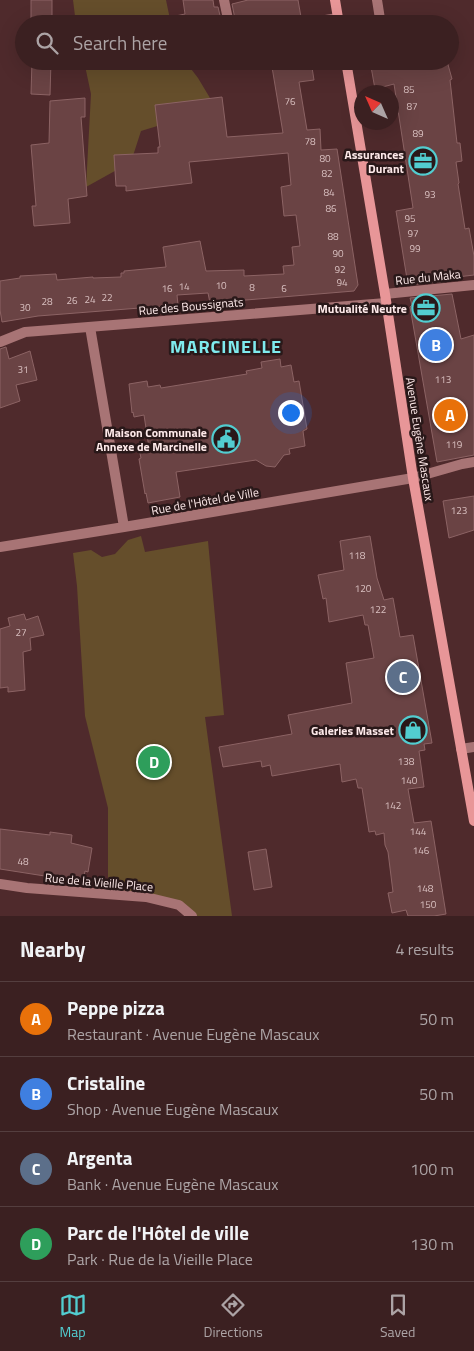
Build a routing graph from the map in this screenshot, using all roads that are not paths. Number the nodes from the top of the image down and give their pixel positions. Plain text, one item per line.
1 (224, 0) edge
2 (336, 0) edge
3 (377, 2) edge
4 (226, 15) edge
5 (338, 15) edge
6 (379, 15) edge
7 (348, 70) edge
8 (474, 285) edge
9 (386, 299) junction
10 (90, 327) junction
11 (0, 342) edge
12 (474, 462) edge
13 (413, 478) junction
14 (124, 527) junction
15 (0, 547) edge
16 (474, 747) edge
17 (462, 749) junction
18 (474, 821) edge
19 (0, 884) edge
20 (192, 916) edge

1 - 4 street
2 - 5 main road
3 - 6 street
7 - 9 main road, Avenue Eugène Mascaux
8 - 9 street, Rue du Maka
9 - 10 street, Rue des Boussignats
9 - 13 main road, Avenue Eugène Mascaux
10 - 11 street, Rue des Boussignats
10 - 14 street
12 - 13 street, Rue de l'Hôtel de Ville
13 - 14 street, Rue de l'Hôtel de Ville
13 - 17 main road, Avenue Eugène Mascaux
14 - 15 street, Rue de l'Hôtel de Ville
16 - 17 street
17 - 18 main road, Avenue Eugène Mascaux
19 - 20 street, Rue de la Vieille Place

